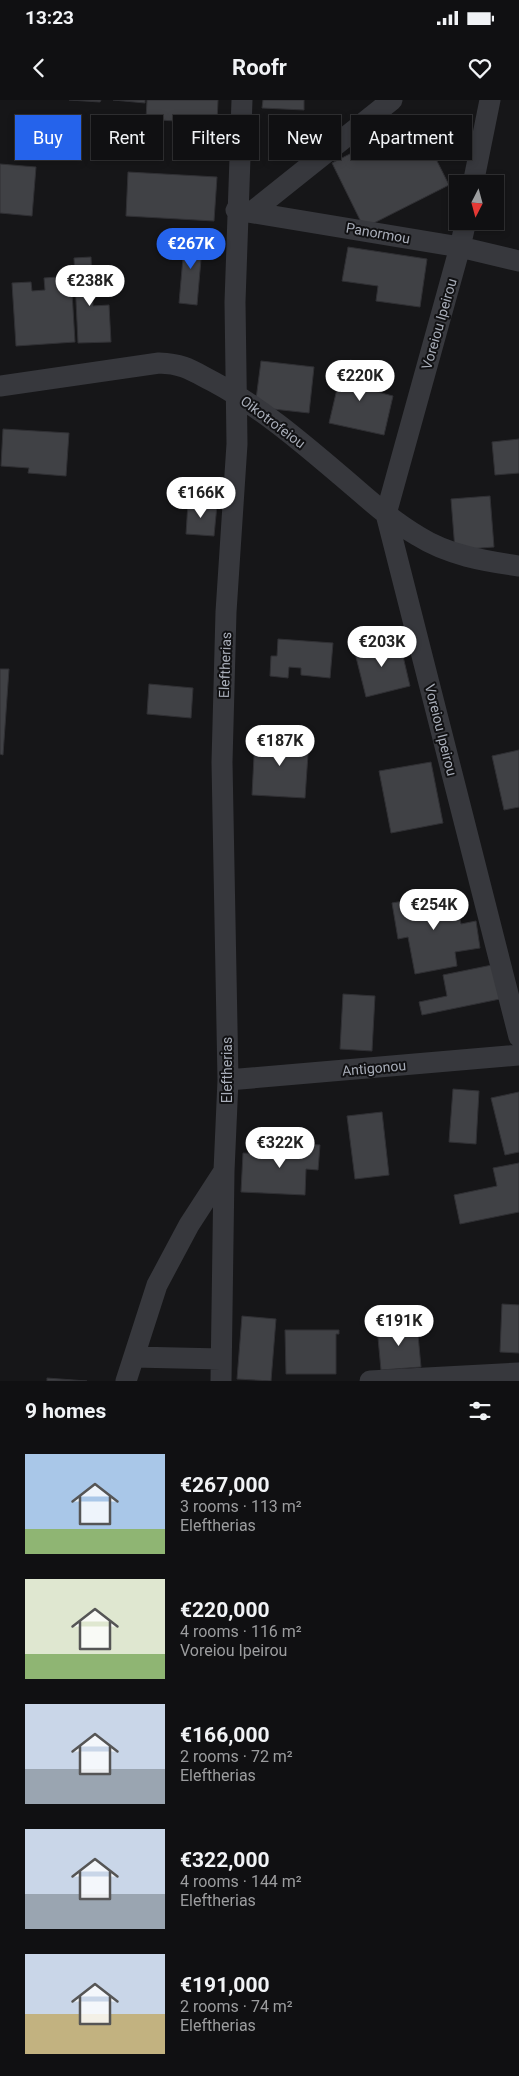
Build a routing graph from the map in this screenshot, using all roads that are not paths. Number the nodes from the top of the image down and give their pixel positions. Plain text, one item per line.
1 (242, 100) edge
2 (392, 100) edge
3 (490, 100) edge
4 (475, 175) edge
5 (245, 210) junction
6 (464, 230) edge
7 (460, 247) junction
8 (519, 261) edge
9 (0, 386) edge
10 (235, 394) junction
11 (386, 514) junction
12 (519, 566) edge
13 (519, 1036) edge
14 (519, 1055) edge
15 (228, 1080) junction
16 (224, 1171) junction
17 (134, 1357) junction
18 (221, 1359) junction
19 (519, 1373) edge
20 (126, 1381) edge
21 (221, 1381) edge
22 (370, 1381) edge

1 - 5 street, Eleftherias
2 - 5 street
3 - 4 street
5 - 7 street, Panormou
5 - 10 street, Eleftherias
6 - 7 street, Voreiou Ipeirou
7 - 8 street, Panormou
7 - 11 street, Voreiou Ipeirou
9 - 10 street, Oikotrofeiou
10 - 11 street, Oikotrofeiou
10 - 15 street, Eleftherias
11 - 12 street, Oikotrofeiou
11 - 13 street, Voreiou Ipeirou
14 - 15 street, Antigonou
15 - 16 street, Eleftherias
16 - 17 street
16 - 18 street, Eleftherias
17 - 18 street
17 - 20 street
18 - 21 street, Eleftherias
19 - 22 street

